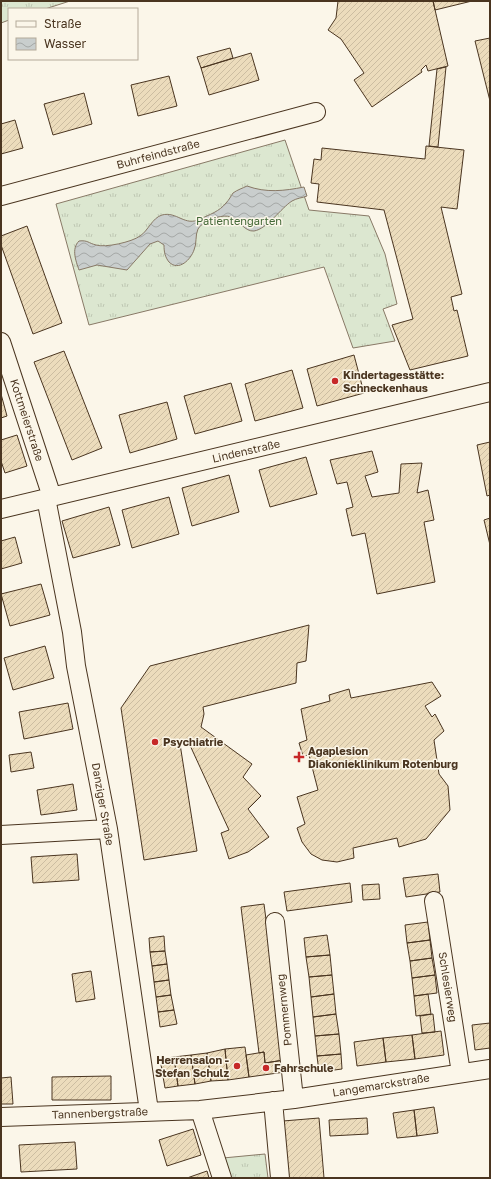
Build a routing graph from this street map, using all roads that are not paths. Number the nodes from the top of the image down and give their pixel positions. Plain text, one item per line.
1 (316, 112) dead end
2 (1, 196) edge
3 (1, 342) edge
4 (490, 392) edge
5 (49, 498) junction
6 (1, 509) edge
7 (108, 829) junction
8 (1, 835) edge
9 (434, 901) dead end
10 (275, 922) dead end
11 (490, 1069) edge
12 (461, 1073) junction
13 (294, 1099) junction
14 (273, 1101) junction
15 (200, 1110) junction
16 (149, 1111) junction
17 (1, 1117) edge
18 (222, 1178) edge
19 (280, 1178) edge

1 - 2 street, Buhrfeindstraße
3 - 5 street, Kottmeierstraße
4 - 5 street, Lindenstraße
5 - 6 street, Lindenstraße
5 - 7 street, Danziger Straße
7 - 8 street
7 - 16 street, Danziger Straße
9 - 12 street, Schlesierweg
10 - 13 street, Pommernweg
11 - 12 street, Langemarckstraße
12 - 13 street, Langemarckstraße
13 - 14 street, Langemarckstraße
14 - 15 street, Tannenbergstraße
14 - 19 street
15 - 16 street, Tannenbergstraße
15 - 18 street
16 - 17 street, Tannenbergstraße

